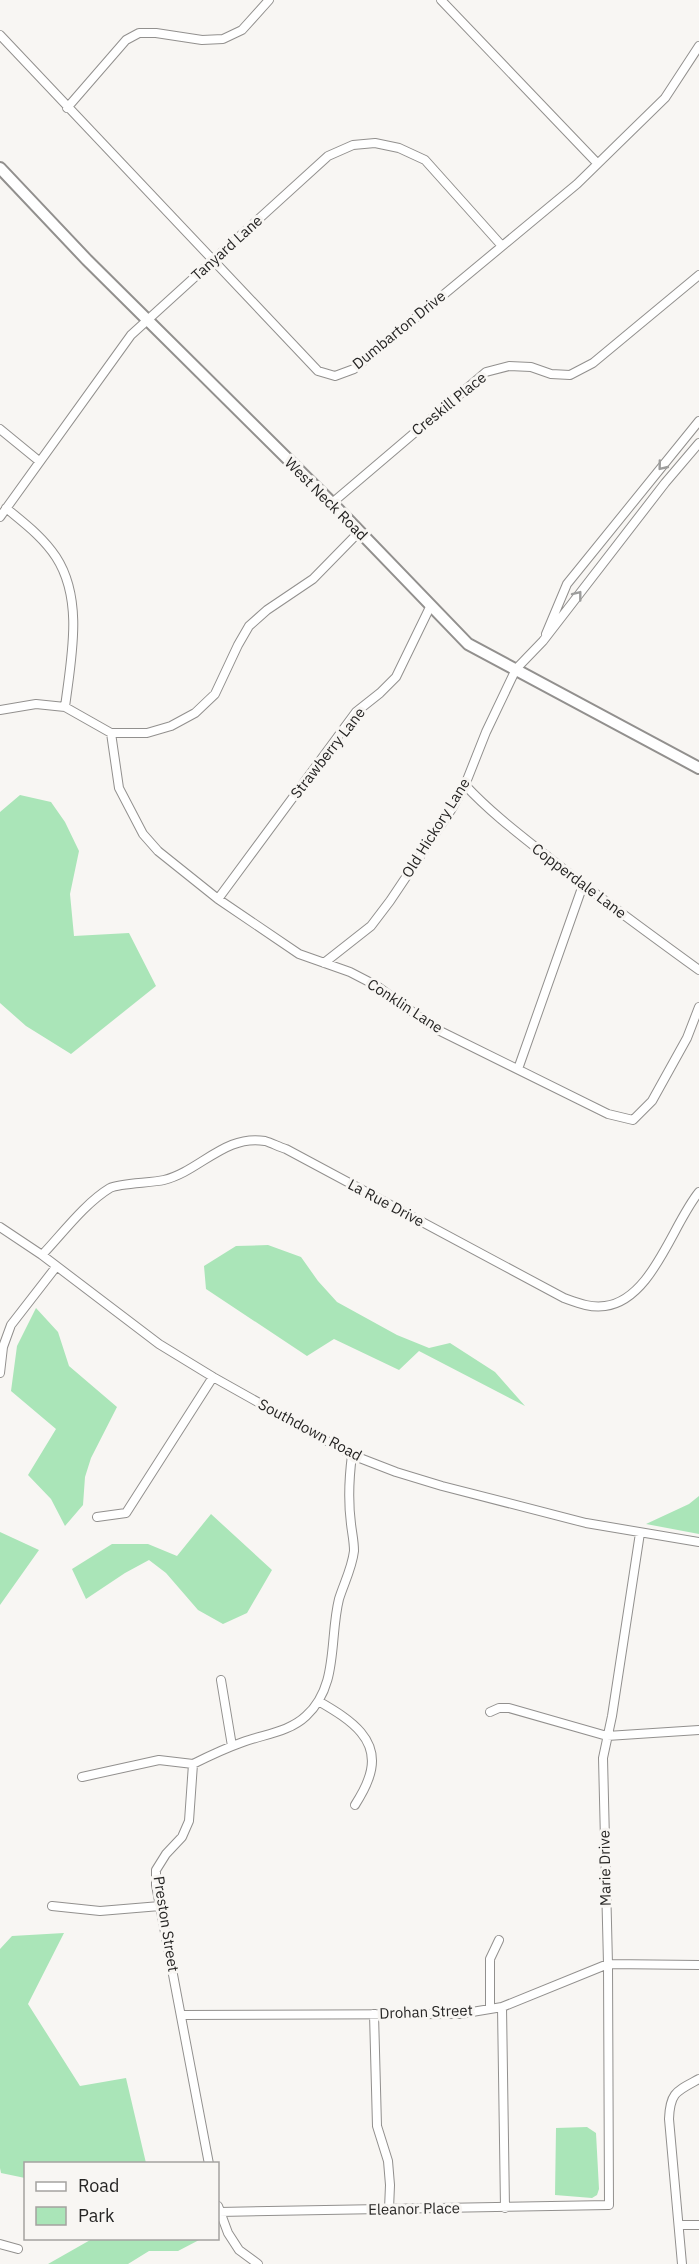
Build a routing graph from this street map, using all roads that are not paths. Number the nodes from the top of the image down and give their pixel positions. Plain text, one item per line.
1 (269, 0) edge
2 (441, 0) edge
3 (0, 35) edge
4 (699, 46) edge
5 (67, 108) junction
6 (597, 164) junction
7 (2, 173) edge
8 (502, 246) junction
9 (213, 260) junction
10 (699, 275) edge
11 (148, 321) junction
12 (699, 421) edge
13 (0, 429) edge
14 (699, 443) edge
15 (39, 461) junction
16 (332, 503) junction
17 (6, 508) junction
18 (0, 517) edge
19 (359, 532) junction
20 (431, 605) junction
21 (543, 641) junction
22 (516, 669) junction
23 (65, 707) junction
24 (0, 710) edge
25 (111, 733) junction
26 (699, 768) edge
27 (465, 785) junction
28 (583, 885) junction
29 (218, 899) junction
30 (324, 963) junction
31 (699, 970) edge
32 (699, 1007) edge
33 (518, 1069) junction
34 (699, 1192) edge
35 (0, 1227) edge
36 (42, 1256) junction
37 (56, 1267) junction
38 (0, 1372) edge
39 (213, 1377) junction
40 (352, 1455) junction
41 (97, 1517) dead end
42 (640, 1533) junction
43 (699, 1542) edge
44 (221, 1680) dead end
45 (320, 1702) junction
46 (490, 1712) dead end
47 (699, 1730) edge
48 (607, 1736) junction
49 (232, 1746) junction
50 (193, 1764) junction
51 (82, 1777) dead end
52 (355, 1805) dead end
53 (52, 1906) dead end
54 (160, 1906) junction
55 (499, 1940) dead end
56 (608, 1964) junction
57 (699, 1965) edge
58 (502, 2007) junction
59 (490, 2009) junction
60 (374, 2014) junction
61 (181, 2015) junction
62 (699, 2079) edge
63 (209, 2162) edge
64 (609, 2205) joint
65 (506, 2208) junction
66 (219, 2209) edge
67 (389, 2209) junction
68 (219, 2211) edge
69 (680, 2225) junction
70 (699, 2225) edge
71 (0, 2244) edge
72 (18, 2249) dead end
73 (258, 2264) edge
74 (682, 2264) edge

1 - 5 street
2 - 6 street
3 - 5 street, Dumbarton Drive
4 - 6 street, Dumbarton Drive
5 - 9 street, Dumbarton Drive
6 - 8 street, Dumbarton Drive
7 - 11 street, West Neck Road
8 - 9 street, Tanyard Lane
8 - 9 street, Dumbarton Drive
9 - 11 street, Tanyard Lane
10 - 16 street, Creskill Place
11 - 15 street, Tanyard Lane
11 - 16 street, West Neck Road
12 -> 21 street
13 - 15 street
21 -> 14 street, Old Hickory Lane
15 - 17 street, Tanyard Lane
16 - 19 street, West Neck Road
17 - 18 street, Tanyard Lane
17 - 23 street
19 - 20 street, West Neck Road
19 - 25 street
20 - 22 street, West Neck Road
20 - 29 street, Strawberry Lane
21 - 22 street, Old Hickory Lane
22 - 26 street, West Neck Road
22 - 27 street, Old Hickory Lane
23 - 24 street
23 - 25 street
25 - 29 street, Conklin Lane
27 - 28 street, Copperdale Lane
27 - 30 street, Old Hickory Lane
28 - 31 street, Copperdale Lane
28 - 33 street
29 - 30 street, Conklin Lane
30 - 33 street, Conklin Lane
32 - 33 street, Conklin Lane
34 - 36 street, La Rue Drive
35 - 36 street, Southdown Road
36 - 37 street, Southdown Road
37 - 38 street
37 - 39 street, Southdown Road
39 - 40 street, Southdown Road
39 - 41 street
40 - 42 street, Southdown Road
40 - 45 street
42 - 43 street, Southdown Road
42 - 48 street, Marie Drive
44 - 49 street
45 - 49 street
45 - 52 street
46 - 48 street
47 - 48 street
48 - 56 street, Marie Drive
49 - 50 street
50 - 51 street
50 - 54 street, Preston Street
53 - 54 street
54 - 61 street, Preston Street
55 - 59 street
56 - 57 street, Drohan Street
56 - 58 street, Drohan Street
56 - 64 street, Marie Drive
58 - 59 street, Drohan Street
58 - 65 street
59 - 60 street, Drohan Street
60 - 61 street, Drohan Street
60 - 67 street
61 - 63 street, Preston Street
62 - 69 street
64 - 65 street, Eleanor Place
65 - 67 street, Eleanor Place
66 - 67 street, Eleanor Place
68 - 73 street
69 - 70 street
69 - 74 street
71 - 72 street

